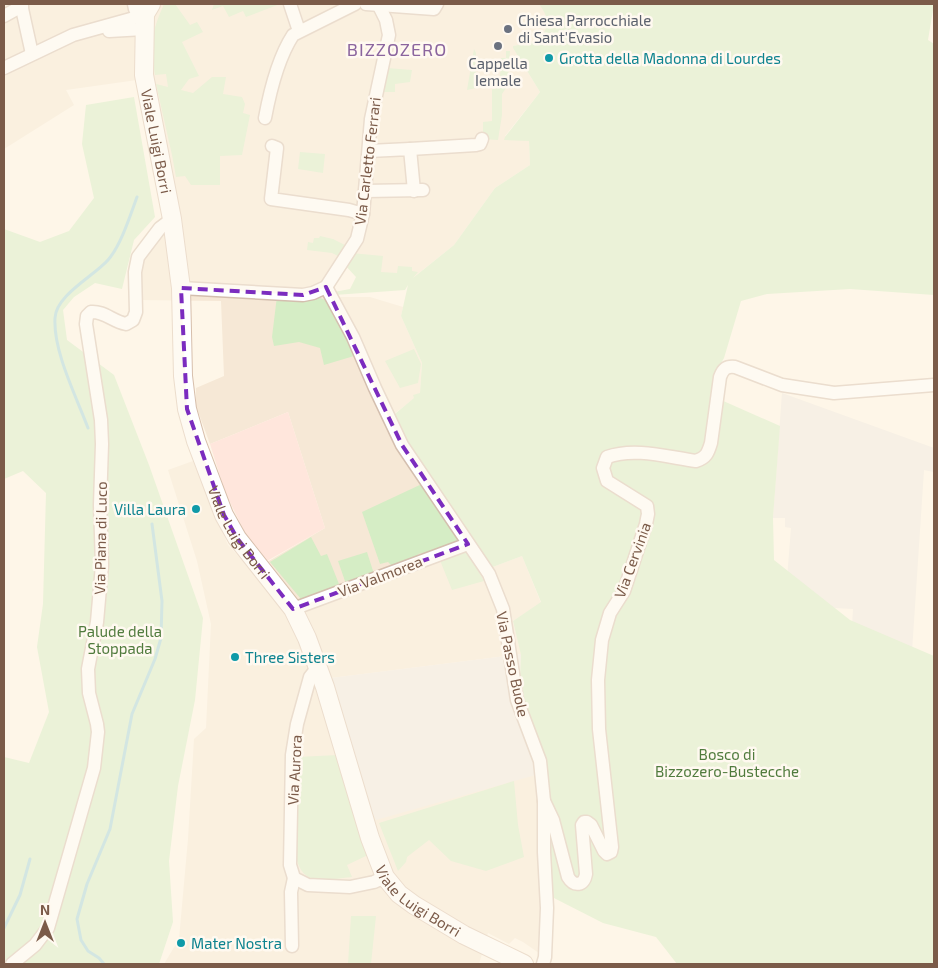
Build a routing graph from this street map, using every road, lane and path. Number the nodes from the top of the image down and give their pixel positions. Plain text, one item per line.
1 (290, 4) edge
2 (355, 4) edge
3 (366, 4) edge
4 (437, 4) edge
5 (22, 5) edge
6 (378, 5) edge
7 (144, 13) edge
8 (4, 16) edge
9 (299, 31) junction
10 (32, 54) junction
11 (4, 68) edge
12 (266, 118) dead end
13 (482, 139) dead end
14 (272, 146) dead end
15 (410, 149) junction
16 (369, 151) junction
17 (365, 192) junction
18 (363, 214) junction
19 (172, 219) junction
20 (326, 287) junction
21 (181, 288) junction
22 (934, 385) edge
23 (468, 544) junction
24 (292, 609) junction
25 (318, 667) junction
26 (544, 801) junction
27 (385, 877) junction
28 (294, 878) junction
29 (292, 946) dead end
30 (12, 964) edge
31 (524, 964) edge
32 (543, 964) edge

1 - 9 street
2 - 9 street
3 - 6 street
4 - 6 street
5 - 8 street
5 - 10 street
6 - 16 street, Via Carletto Ferrari
7 - 10 street
7 - 19 main road, Viale Luigi Borri
9 - 12 street
10 - 11 street
13 - 15 street
14 - 18 street
15 - 16 street
15 - 17 street
16 - 17 street, Via Carletto Ferrari
17 - 18 street, Via Carletto Ferrari
18 - 20 street, Via Carletto Ferrari
19 - 21 main road, Viale Luigi Borri
19 - 30 street, Via Piana di Luco
20 - 21 street
20 - 23 street, Via Passo Buole
21 - 24 main road, Viale Luigi Borri
22 - 26 street, Via Cervinia
23 - 24 street, Via Valmorea
23 - 26 street, Via Passo Buole
24 - 25 main road, Viale Luigi Borri
25 - 27 main road, Viale Luigi Borri
25 - 28 street, Via Aurora
26 - 32 street, Via Passo Buole
27 - 28 street
27 - 31 main road, Viale Luigi Borri
28 - 29 street, Via Aurora

